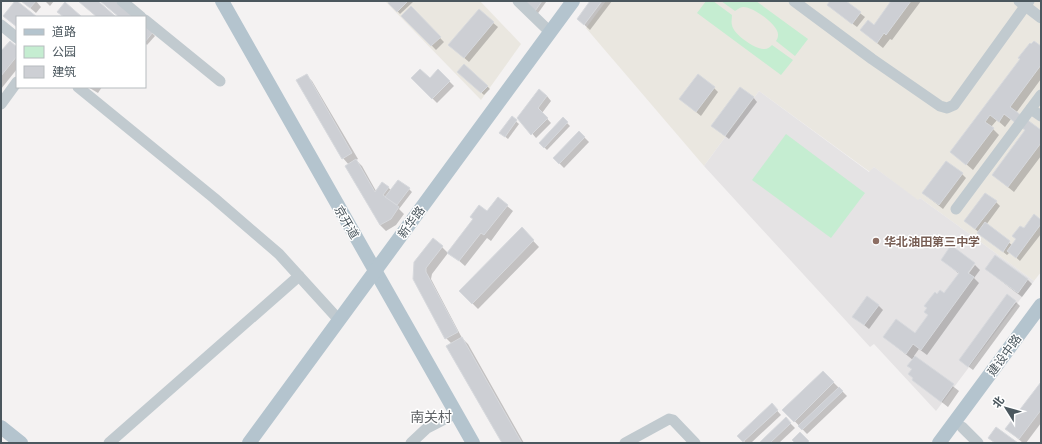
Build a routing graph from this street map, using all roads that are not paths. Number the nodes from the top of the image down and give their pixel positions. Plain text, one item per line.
1 (122, 1) edge
2 (222, 1) edge
3 (518, 1) edge
4 (573, 1) edge
5 (794, 1) edge
6 (1024, 3) edge
7 (140, 16) edge
8 (1041, 18) edge
9 (146, 21) edge
10 (1, 24) edge
11 (550, 32) junction
12 (16, 37) edge
13 (220, 81) dead end
14 (16, 83) edge
15 (79, 88) edge
16 (1041, 95) edge
17 (1, 104) edge
18 (1031, 109) junction
19 (1041, 116) edge
20 (956, 209) dead end
21 (375, 271) junction
22 (299, 276) junction
23 (1041, 305) edge
24 (339, 320) junction
25 (1041, 320) edge
26 (456, 413) junction
27 (1, 427) edge
28 (962, 427) junction
29 (21, 443) edge
30 (109, 443) edge
31 (249, 443) edge
32 (411, 443) edge
33 (473, 443) edge
34 (625, 443) edge
35 (695, 443) edge
36 (939, 443) edge
37 (950, 443) edge
38 (978, 443) edge

1 - 7 street
2 - 21 main road, 京开道
3 - 11 street
4 - 11 main road, 新华路
5 - 6 street
6 - 8 street
9 - 13 street
10 - 12 street
11 - 21 main road, 新华路
14 - 17 street
15 - 22 street
16 - 18 street
18 - 19 street
18 - 20 street
21 - 24 main road, 新华路
21 - 26 main road, 京开道
22 - 24 street
22 - 30 street
23 - 36 main road, 建设中路
24 - 31 main road, 新华路
25 - 28 main road, 建设中路
26 - 32 street
26 - 33 main road, 京开道
27 - 29 main road
28 - 37 main road, 建设中路
28 - 38 street
34 - 35 street

